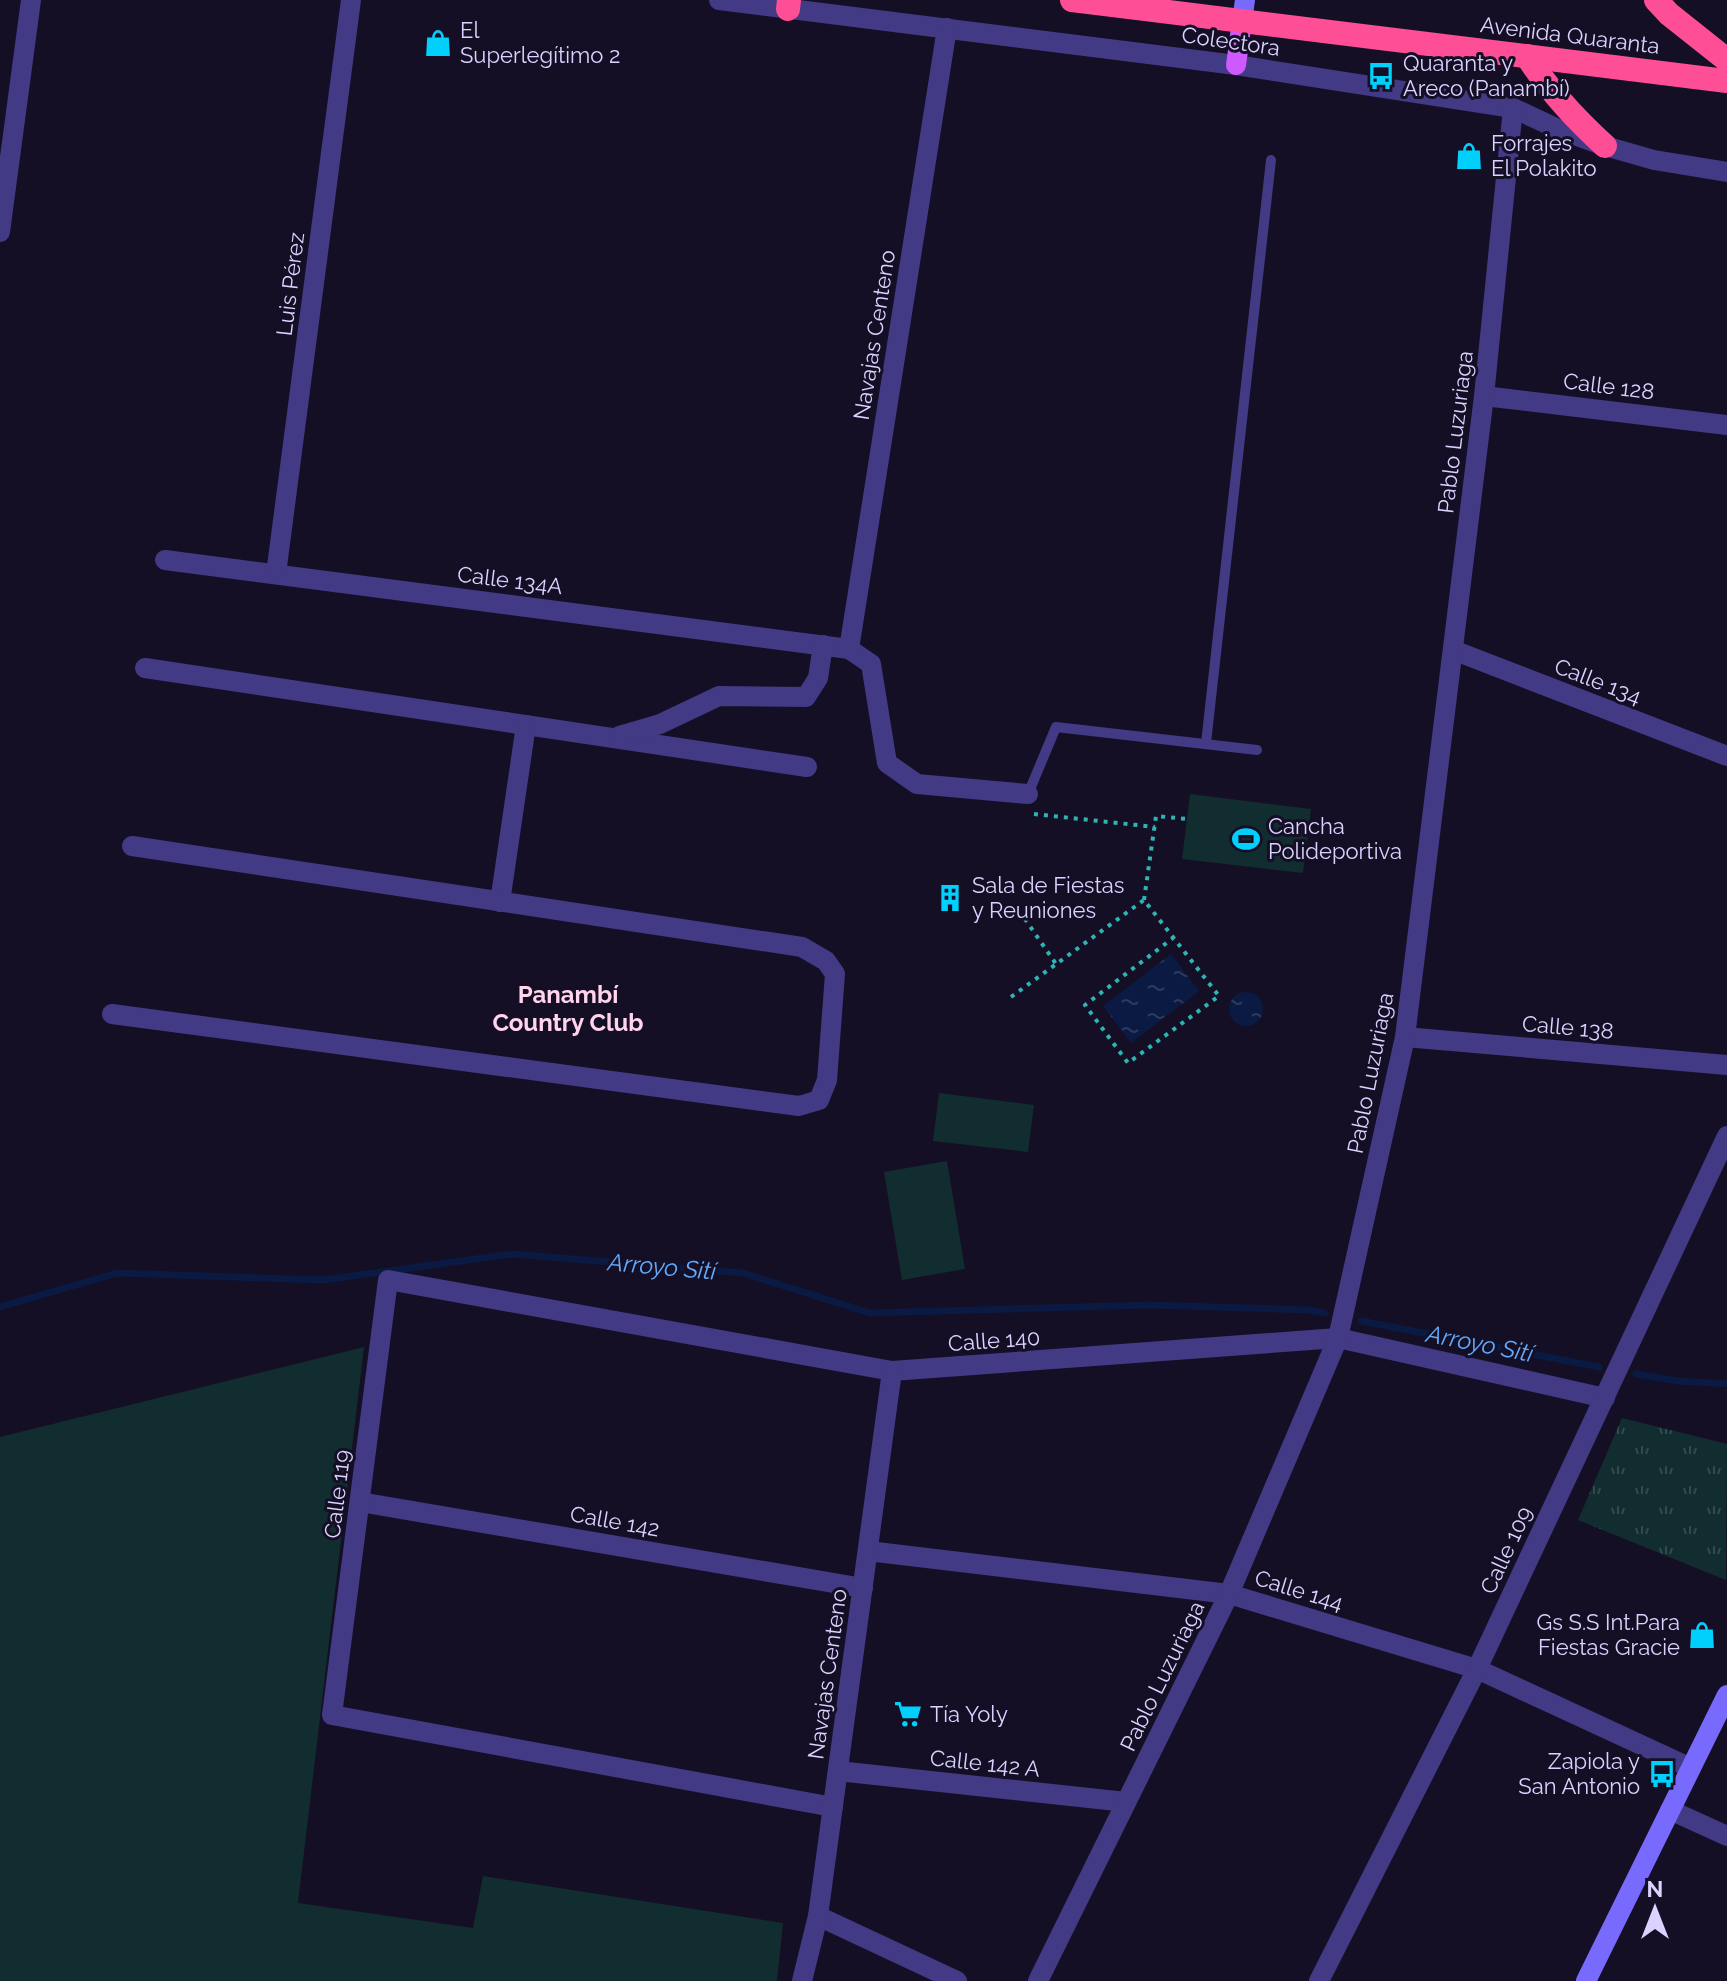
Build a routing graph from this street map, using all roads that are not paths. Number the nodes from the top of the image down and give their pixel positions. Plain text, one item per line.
1 (31, 0) edge
2 (351, 0) edge
3 (719, 0) edge
4 (1072, 0) edge
5 (1656, 0) edge
6 (788, 4) edge
7 (1243, 11) edge
8 (947, 28) junction
9 (1527, 56) junction
10 (1727, 60) edge
11 (1236, 65) junction
12 (1727, 81) edge
13 (1513, 108) junction
14 (1605, 146) junction
15 (1271, 160) dead end
16 (1727, 172) edge
17 (0, 232) edge
18 (1484, 396) junction
19 (1727, 425) edge
20 (165, 560) dead end
21 (276, 574) junction
22 (823, 645) junction
23 (849, 649) junction
24 (1453, 650) junction
25 (145, 668) dead end
26 (526, 725) junction
27 (611, 738) junction
28 (1206, 743) junction
29 (1257, 750) dead end
30 (1727, 756) edge
31 (807, 767) dead end
32 (1028, 794) joint
33 (132, 846) dead end
34 (500, 902) junction
35 (112, 1014) dead end
36 (1405, 1037) junction
37 (1727, 1065) edge
38 (1727, 1136) edge
39 (388, 1280) joint
40 (1338, 1338) junction
41 (892, 1371) junction
42 (1605, 1398) junction
43 (360, 1502) junction
44 (868, 1551) junction
45 (863, 1588) junction
46 (1229, 1594) junction
47 (1477, 1669) junction
48 (1727, 1695) edge
49 (1691, 1768) junction
50 (838, 1771) junction
51 (1126, 1802) junction
52 (833, 1807) junction
53 (1670, 1810) junction
54 (1727, 1836) edge
55 (818, 1916) junction
56 (802, 1981) edge
57 (957, 1981) edge
58 (1038, 1981) edge
59 (1319, 1981) edge
60 (1586, 1981) edge

1 - 17 street
2 - 21 street, Luis Pérez
3 - 6 street, Colectora
4 - 7 highway, Avenida Quaranta
5 - 10 highway
6 - 8 street, Colectora
7 - 9 highway, Avenida Quaranta
7 - 11 main road
8 - 11 street, Colectora
8 - 23 street, Navajas Centeno
9 - 12 highway, Avenida Quaranta
9 - 14 highway
11 - 13 street, Colectora
13 - 14 street, Colectora
13 - 18 street, Pablo Luzuriaga
14 - 16 street, Colectora
15 - 28 lane
18 - 19 street, Calle 128
18 - 24 street, Pablo Luzuriaga
20 - 21 street, Calle 134A
21 - 22 street, Calle 134A
22 - 23 street, Calle 134A
22 - 27 street
23 - 32 street
24 - 30 street, Calle 134
24 - 36 street, Pablo Luzuriaga
25 - 26 street
26 - 27 street
26 - 34 street
27 - 31 street
28 - 29 lane
28 - 32 lane
33 - 34 street
34 - 35 street
36 - 37 street, Calle 138
36 - 40 street, Pablo Luzuriaga
38 - 42 street, Calle 109
39 - 41 street, Calle 140
39 - 43 street, Calle 119
40 - 41 street, Calle 140
40 - 42 street, Calle 140
40 - 46 street, Pablo Luzuriaga
41 - 44 street, Navajas Centeno
42 - 47 street, Calle 109
43 - 45 street, Calle 142
43 - 52 street, Calle 119
44 - 45 street, Navajas Centeno
44 - 46 street, Calle 144
45 - 50 street, Navajas Centeno
46 - 47 street, Calle 144
46 - 51 street, Pablo Luzuriaga
47 - 49 street, Calle 144
47 - 59 street, Calle 109
48 - 49 main road
49 - 53 main road
50 - 51 street, Calle 142 A
50 - 52 street, Navajas Centeno
51 - 58 street, Pablo Luzuriaga
52 - 55 street, Navajas Centeno
53 - 54 street
53 - 60 main road
55 - 56 street, Navajas Centeno
55 - 57 street

